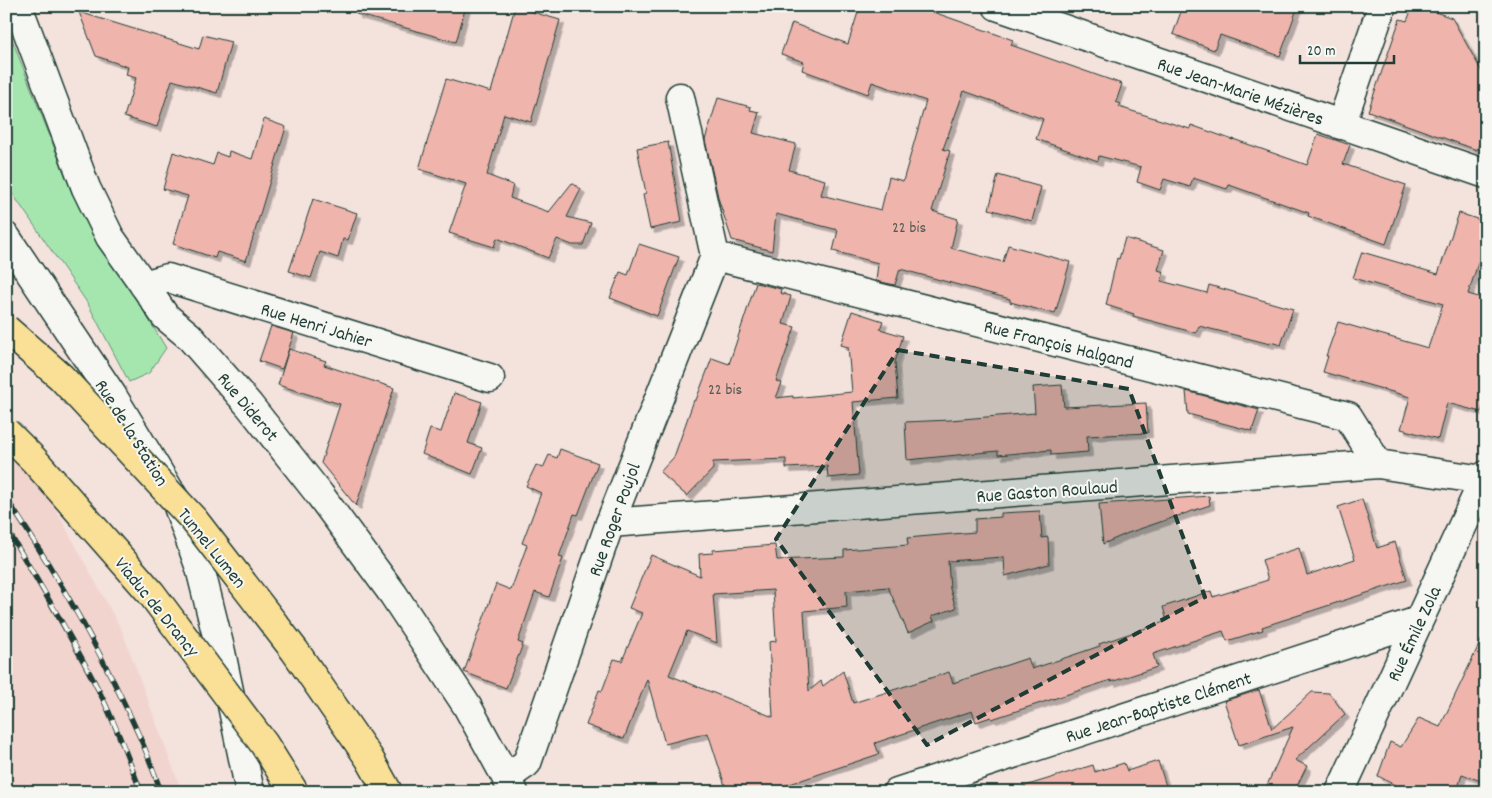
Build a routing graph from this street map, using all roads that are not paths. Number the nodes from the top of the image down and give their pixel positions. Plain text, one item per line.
1 (18, 6) edge
2 (997, 6) edge
3 (1382, 6) edge
4 (680, 97) dead end
5 (1341, 125) junction
6 (1486, 174) edge
7 (6, 237) edge
8 (715, 256) junction
9 (144, 284) junction
10 (6, 329) edge
11 (490, 378) dead end
12 (6, 432) edge
13 (1378, 464) junction
14 (1484, 478) edge
15 (610, 523) junction
16 (1418, 621) junction
17 (511, 784) edge
18 (250, 792) edge
19 (294, 792) edge
20 (388, 792) edge
21 (897, 792) edge
22 (1340, 792) edge

1 - 9 street, Rue Diderot
2 - 5 street, Rue Jean-Marie Mézières
3 - 5 street
4 - 8 street
5 - 6 street, Rue Jean-Marie Mézières
7 - 18 street, Rue de la Station
8 - 13 street, Rue François Halgand
8 - 15 street, Rue Roger Poujol
9 - 11 street, Rue Henri Jahier
9 - 17 street, Rue Diderot
10 - 20 highway, Tunnel Lumen, bridge
12 - 19 highway, Viaduc de Drancy, bridge
13 - 14 street, Rue Gaston Roulaud
13 - 15 street, Rue Gaston Roulaud
14 - 16 street, Rue Émile Zola
15 - 17 street, Rue Roger Poujol
16 - 21 street, Rue Jean-Baptiste Clément
16 - 22 street, Rue Émile Zola

